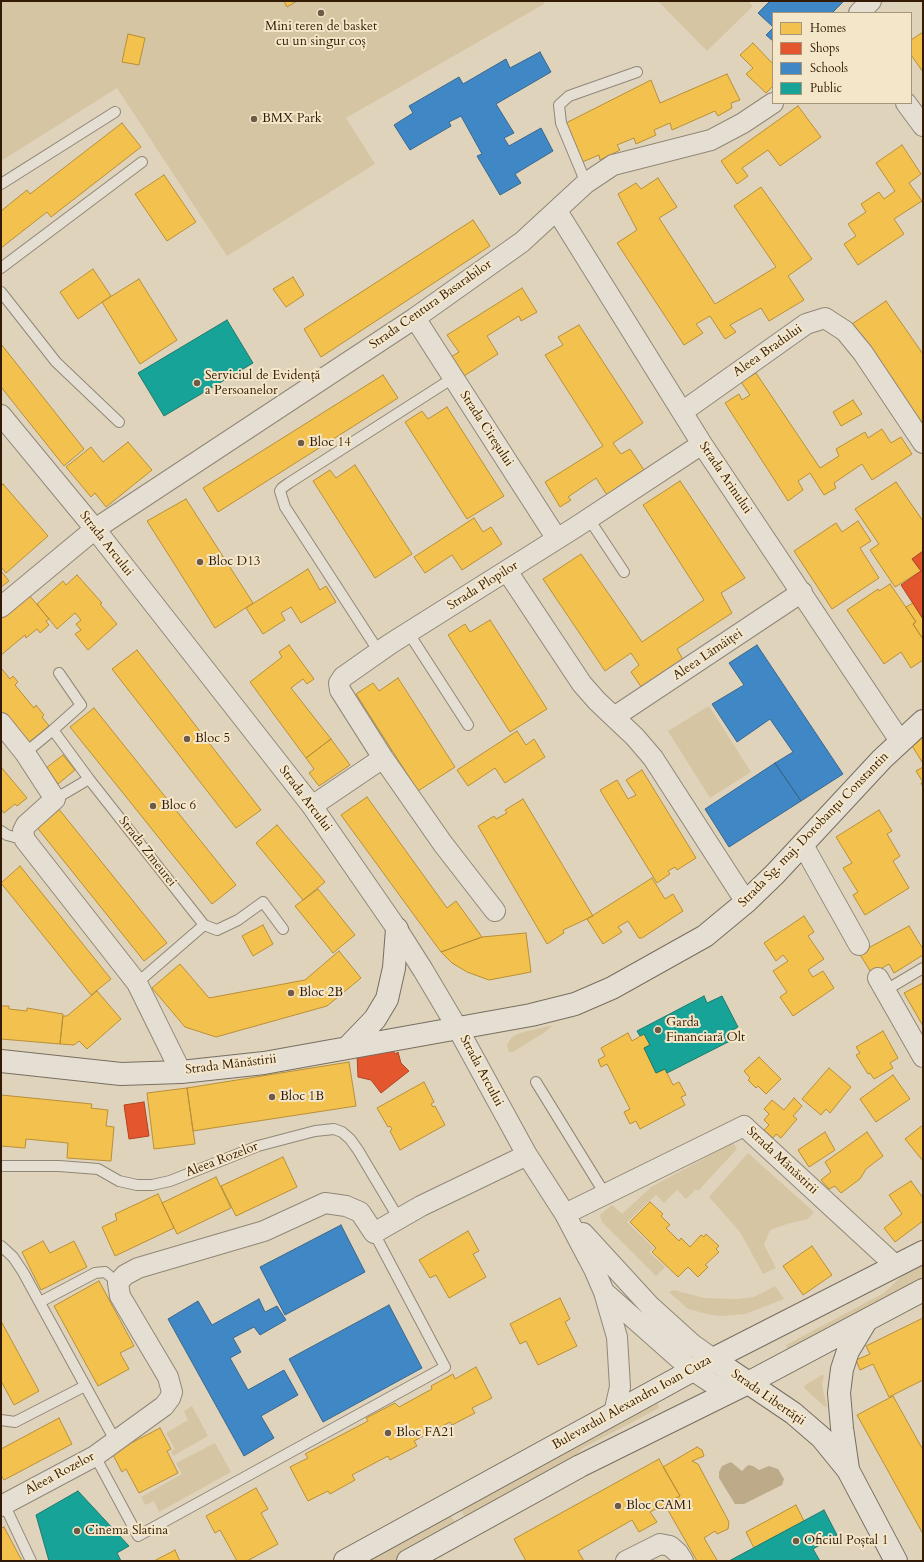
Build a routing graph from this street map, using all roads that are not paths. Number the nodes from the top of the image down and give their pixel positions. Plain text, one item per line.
1 (871, 1) edge
2 (860, 12) edge
3 (637, 72) dead end
4 (772, 104) edge
5 (907, 104) edge
6 (116, 112) dead end
7 (923, 126) edge
8 (142, 162) dead end
9 (586, 183) junction
10 (1, 184) edge
11 (557, 211) junction
12 (1, 268) edge
13 (1, 292) edge
14 (415, 318) junction
15 (453, 378) junction
16 (682, 412) junction
17 (1, 415) edge
18 (119, 422) dead end
19 (923, 443) edge
20 (702, 444) junction
21 (589, 519) junction
22 (95, 529) junction
23 (557, 539) junction
24 (507, 571) junction
25 (624, 572) dead end
26 (802, 592) junction
27 (1, 607) edge
28 (408, 632) junction
29 (379, 652) junction
30 (58, 673) dead end
31 (614, 717) junction
32 (923, 721) edge
33 (1, 723) edge
34 (468, 725) dead end
35 (53, 730) junction
36 (900, 741) junction
37 (25, 753) junction
38 (383, 758) junction
39 (89, 779) junction
40 (55, 799) junction
41 (312, 806) junction
42 (1, 831) edge
43 (25, 840) junction
44 (803, 845) junction
45 (746, 902) junction
46 (495, 911) dead end
47 (204, 925) junction
48 (283, 929) dead end
49 (397, 929) junction
50 (859, 946) dead end
51 (923, 968) edge
52 (137, 983) junction
53 (882, 984) joint
54 (458, 1029) junction
55 (349, 1046) junction
56 (923, 1057) edge
57 (1, 1061) edge
58 (181, 1072) junction
59 (536, 1082) dead end
60 (527, 1155) junction
61 (1, 1166) edge
62 (605, 1194) junction
63 (565, 1214) junction
64 (398, 1219) junction
65 (374, 1233) junction
66 (1, 1246) edge
67 (923, 1252) edge
68 (896, 1266) junction
69 (118, 1283) junction
70 (923, 1290) edge
71 (604, 1292) junction
72 (40, 1302) junction
73 (866, 1321) junction
74 (712, 1359) junction
75 (692, 1370) junction
76 (748, 1383) junction
77 (85, 1386) junction
78 (727, 1393) junction
79 (614, 1413) junction
80 (1, 1420) edge
81 (116, 1442) junction
82 (94, 1456) junction
83 (848, 1470) junction
84 (2, 1505) edge
85 (30, 1561) edge
86 (345, 1561) edge
87 (408, 1561) edge
88 (626, 1561) edge
89 (683, 1561) edge
90 (896, 1561) edge

1 - 2 street
3 - 9 lane
4 - 9 street, Strada Centura Basarabilor
5 - 7 street
6 - 10 lane
8 - 12 lane
9 - 11 street, Strada Centura Basarabilor
11 - 14 street, Strada Centura Basarabilor
11 - 16 street, Strada Arinului
13 - 18 lane
14 - 15 street, Strada Cireșului
14 - 22 street, Strada Centura Basarabilor
15 - 23 street, Strada Cireșului
15 - 29 lane
16 - 19 street, Aleea Bradului
16 - 20 street, Strada Arinului
17 - 22 street, Strada Arcului
20 - 21 street, Strada Plopilor
20 - 26 street, Strada Arinului
21 - 23 street, Strada Plopilor
21 - 25 lane
22 - 27 street
22 - 41 street, Strada Arcului
23 - 24 street, Strada Plopilor
24 - 28 street, Strada Plopilor
24 - 31 street
26 - 31 street, Aleea Lămâiței
26 - 36 street, Strada Arinului
28 - 29 street, Strada Plopilor
28 - 34 lane
29 - 38 street, Strada Plopilor
30 - 35 lane
31 - 45 street
32 - 36 street, Strada Sg. maj. Dorobanțu Constantin
33 - 37 street
35 - 37 lane
35 - 39 lane, Strada Zmeurei
36 - 44 street, Strada Sg. maj. Dorobanțu Constantin
37 - 40 street
38 - 41 street
38 - 46 street, Strada Plopilor
39 - 40 lane
39 - 47 lane, Strada Zmeurei
40 - 43 street
41 - 49 street, Strada Arcului
42 - 43 lane
43 - 52 street
44 - 45 street, Strada Sg. maj. Dorobanțu Constantin
44 - 50 street
45 - 54 street, Strada Sg. maj. Dorobanțu Constantin
47 - 48 lane
47 - 52 lane
49 - 54 street, Strada Arcului
49 - 55 street
51 - 53 lane
52 - 58 street
53 - 56 street
54 - 55 street, Strada Mănăstirii
54 - 60 street, Strada Arcului
55 - 58 street, Strada Mănăstirii
57 - 58 street, Strada Mănăstirii
59 - 62 lane
60 - 63 street, Strada Arcului
60 - 64 street
61 - 64 lane, Aleea Rozelor
62 - 63 street, Strada Mănăstirii
62 - 68 street, Strada Mănăstirii
63 - 71 street, Strada Arcului
63 - 74 street, Strada Arcului
64 - 65 street
65 - 69 street
65 - 82 lane
66 - 72 lane
67 - 68 street, Bulevardul Alexandru Ioan Cuza
68 - 74 street, Bulevardul Alexandru Ioan Cuza
69 - 72 lane
69 - 81 street, Aleea Rozelor
70 - 73 street
71 - 75 street, Strada Arcului
71 - 79 street, Strada Arcului
72 - 77 lane
73 - 76 street
73 - 83 street
74 - 75 street, Bulevardul Alexandru Ioan Cuza
74 - 76 street, Strada Libertății
75 - 78 street, Strada Arcului
75 - 79 street, Bulevardul Alexandru Ioan Cuza
76 - 78 street
76 - 83 street, Strada Libertății
77 - 80 lane
77 - 81 lane
78 - 87 street
79 - 86 street, Bulevardul Alexandru Ioan Cuza
81 - 82 street, Aleea Rozelor
82 - 84 street, Aleea Rozelor
83 - 90 street, Strada Libertății
84 - 85 lane, Aleea Rozelor
88 - 89 street

